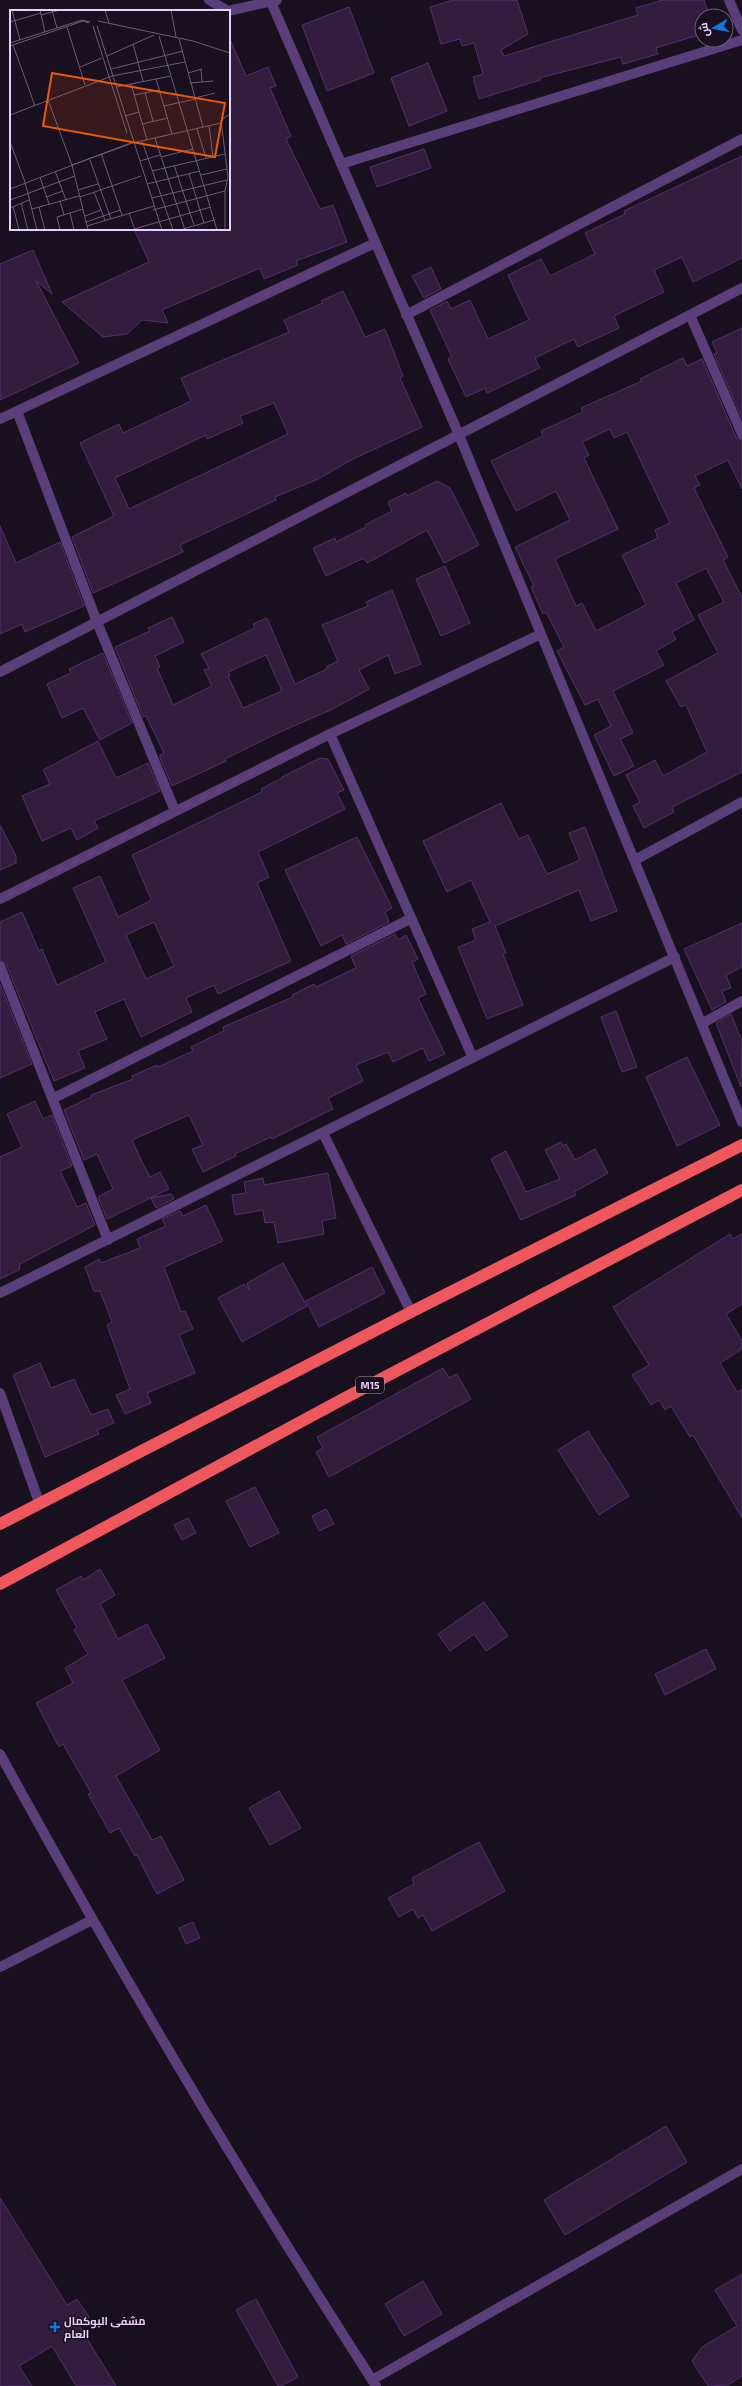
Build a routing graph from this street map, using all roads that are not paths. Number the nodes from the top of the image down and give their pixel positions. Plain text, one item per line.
1 (209, 0) edge
2 (729, 0) edge
3 (274, 1) edge
4 (226, 10) edge
5 (230, 11) edge
6 (742, 30) edge
7 (742, 40) edge
8 (742, 139) edge
9 (340, 164) junction
10 (375, 243) junction
11 (742, 288) edge
12 (406, 315) junction
13 (690, 315) junction
14 (17, 411) junction
15 (0, 419) edge
16 (742, 434) edge
17 (459, 435) junction
18 (97, 622) junction
19 (541, 634) junction
20 (0, 672) edge
21 (330, 734) junction
22 (742, 802) edge
23 (175, 811) junction
24 (635, 860) junction
25 (0, 899) edge
26 (410, 918) junction
27 (675, 958) junction
28 (0, 966) edge
29 (742, 1001) edge
30 (702, 1023) junction
31 (473, 1058) junction
32 (54, 1098) junction
33 (742, 1122) edge
34 (323, 1133) junction
35 (742, 1145) edge
36 (742, 1190) edge
37 (108, 1240) junction
38 (0, 1293) edge
39 (411, 1312) junction
40 (0, 1393) edge
41 (38, 1502) junction
42 (0, 1524) edge
43 (0, 1584) edge
44 (0, 1754) edge
45 (92, 1920) junction
46 (0, 1967) edge
47 (742, 2168) edge
48 (374, 2383) edge

1 - 4 street
2 - 6 street
3 - 5 street
3 - 9 street
7 - 9 street
8 - 12 street
9 - 10 street
10 - 12 street
10 - 14 street
11 - 13 street
12 - 17 street
13 - 16 street
13 - 17 street
14 - 15 street
14 - 18 street
17 - 18 street
17 - 19 street
18 - 20 street
18 - 23 street
19 - 21 street
19 - 24 street
21 - 23 street
21 - 26 street
22 - 24 street
23 - 25 street
24 - 27 street
26 - 31 street
26 - 32 street
27 - 30 street
27 - 31 street
28 - 32 street
29 - 30 street
30 - 33 street
31 - 34 street
32 - 37 street
34 - 37 street
34 - 39 street
35 - 39 highway
36 - 43 highway, M15
37 - 38 street
39 - 41 highway
40 - 41 street
41 - 42 highway
44 - 45 street
45 - 46 street
45 - 48 street
47 - 48 street

